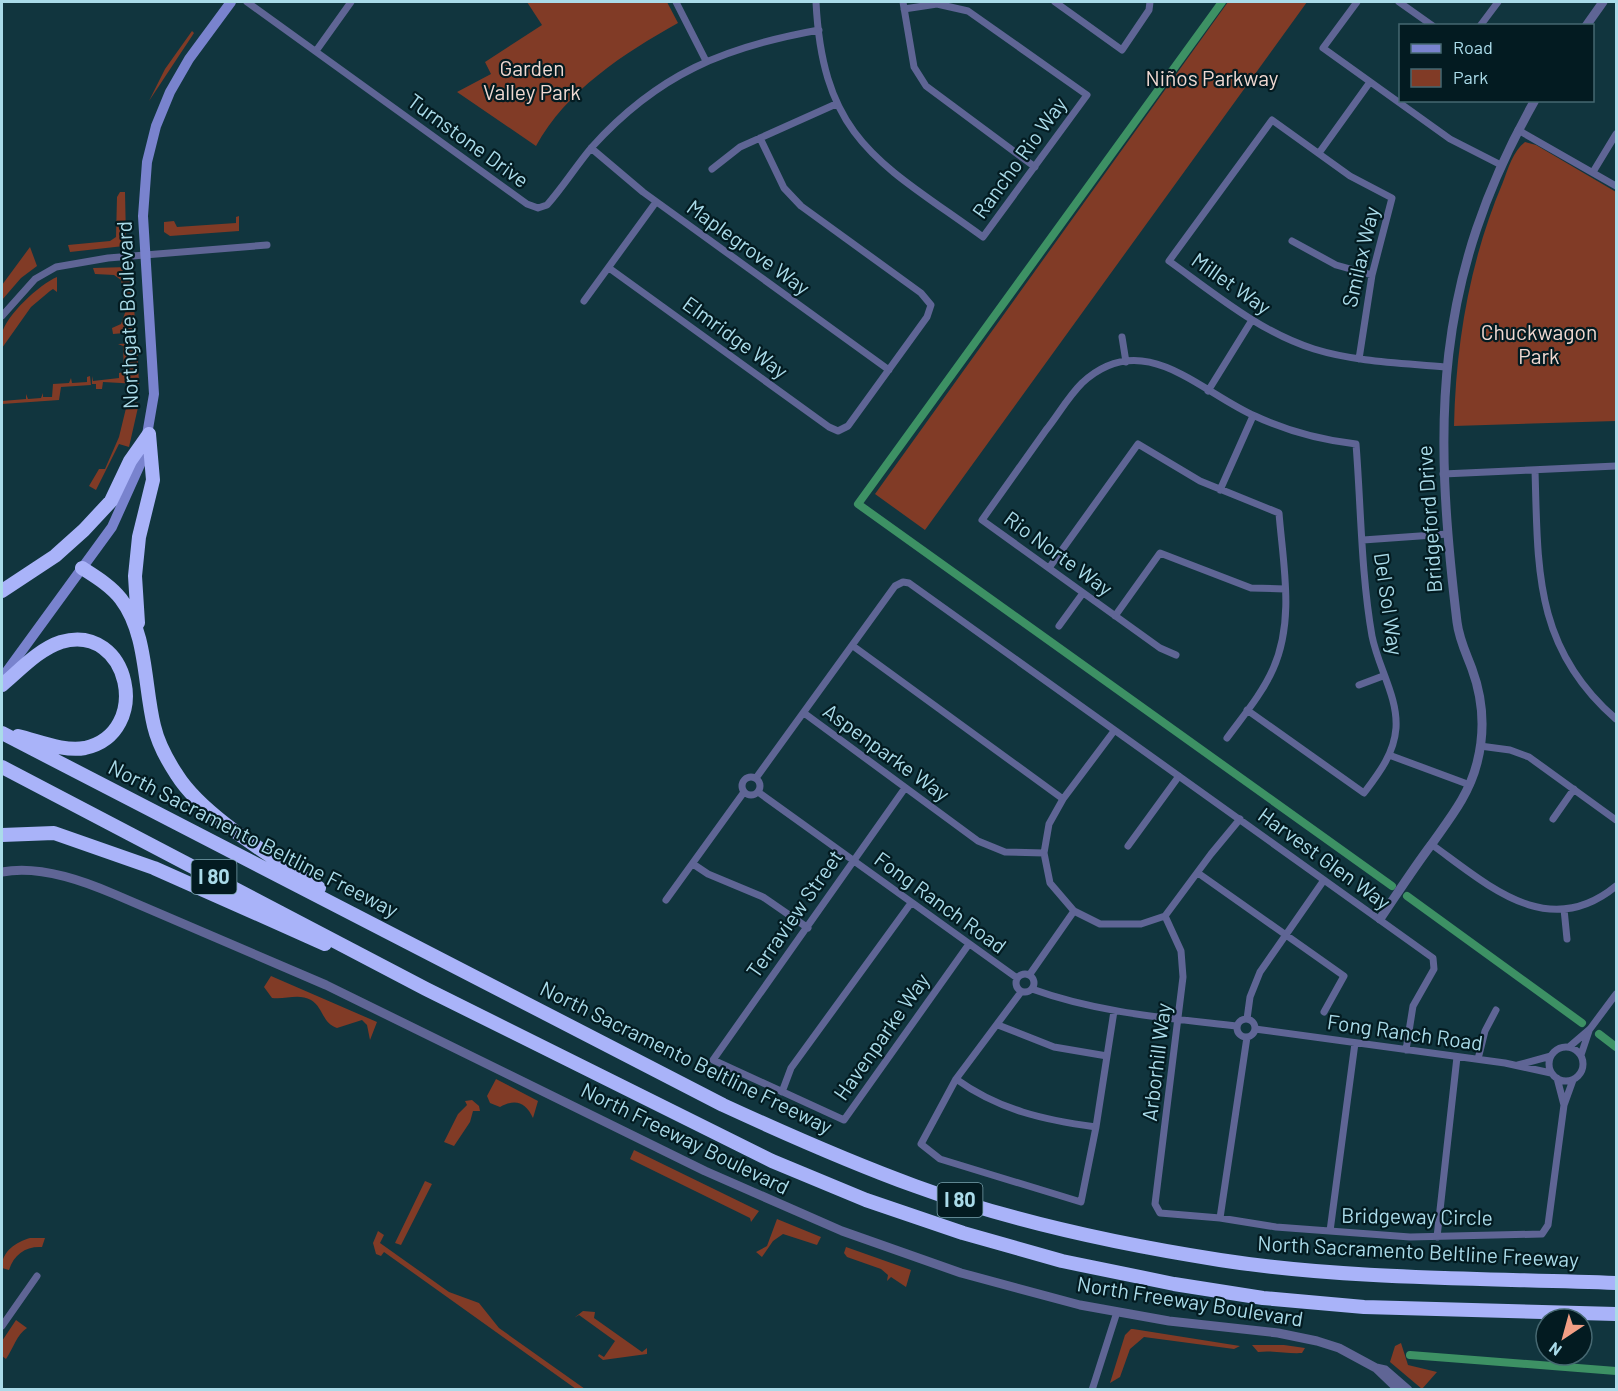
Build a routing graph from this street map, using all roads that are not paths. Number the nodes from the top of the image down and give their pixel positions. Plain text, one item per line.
1 (231, 2) edge
2 (247, 2) edge
3 (351, 2) edge
4 (676, 2) edge
5 (816, 2) edge
6 (1055, 2) edge
7 (1150, 2) edge
8 (1357, 2) edge
9 (1400, 2) edge
10 (1498, 2) edge
11 (1603, 2) edge
12 (903, 5) edge
13 (1430, 24) edge
14 (1482, 24) edge
15 (1587, 24) edge
16 (819, 30) junction
17 (316, 51) junction
18 (706, 61) junction
19 (1370, 82) junction
20 (1534, 102) edge
21 (836, 104) junction
22 (1272, 120) joint
23 (1518, 130) junction
24 (1617, 134) edge
25 (760, 138) junction
26 (591, 148) junction
27 (1319, 153) junction
28 (1501, 165) junction
29 (1035, 167) junction
30 (712, 170) dead end
31 (1593, 172) junction
32 (1617, 186) edge
33 (656, 202) junction
34 (1292, 241) dead end
35 (267, 245) dead end
36 (146, 255) junction
37 (609, 268) junction
38 (1372, 275) junction
39 (584, 301) dead end
40 (2, 316) edge
41 (1252, 320) junction
42 (1122, 337) dead end
43 (1359, 359) junction
44 (1126, 362) junction
45 (1445, 367) junction
46 (889, 370) junction
47 (1208, 391) junction
48 (1253, 416) junction
49 (149, 434) junction
50 (1617, 466) edge
51 (1535, 470) junction
52 (1443, 474) junction
53 (1220, 490) junction
54 (1448, 534) junction
55 (1363, 540) junction
56 (82, 568) junction
57 (1049, 568) junction
58 (1285, 589) junction
59 (2, 591) edge
60 (1083, 593) junction
61 (1115, 616) junction
62 (1059, 626) dead end
63 (139, 640) junction
64 (853, 646) junction
65 (1176, 655) dead end
66 (1383, 676) junction
67 (2, 678) edge
68 (2, 685) edge
69 (1359, 685) dead end
70 (1247, 710) junction
71 (804, 713) junction
72 (1617, 719) edge
73 (1114, 731) junction
74 (2, 732) edge
75 (1227, 738) dead end
76 (1480, 746) junction
77 (1389, 755) junction
78 (2, 767) edge
79 (2, 776) edge
80 (1179, 776) junction
81 (756, 778) junction
82 (1470, 785) junction
83 (905, 788) junction
84 (1574, 789) junction
85 (744, 792) junction
86 (758, 792) junction
87 (1064, 799) junction
88 (1240, 819) junction
89 (1552, 819) dead end
90 (1617, 820) edge
91 (128, 833) junction
92 (2, 835) edge
93 (1431, 844) junction
94 (1128, 846) dead end
95 (1044, 853) junction
96 (852, 861) junction
97 (693, 864) junction
98 (2, 872) edge
99 (1198, 873) junction
100 (1324, 880) junction
101 (1617, 886) edge
102 (666, 900) dead end
103 (911, 903) junction
104 (1564, 909) junction
105 (1074, 911) junction
106 (1166, 916) junction
107 (360, 917) junction
108 (1380, 920) junction
109 (808, 927) junction
110 (1287, 934) junction
111 (1567, 939) dead end
112 (969, 944) junction
113 (1030, 974) junction
114 (1017, 978) junction
115 (426, 989) junction
116 (1032, 989) junction
117 (1021, 992) junction
118 (1617, 994) edge
119 (1496, 1010) dead end
120 (1114, 1011) junction
121 (1324, 1012) dead end
122 (1247, 1019) junction
123 (1179, 1020) junction
124 (998, 1025) junction
125 (1237, 1026) junction
126 (1255, 1029) junction
127 (1590, 1029) junction
128 (1247, 1037) junction
129 (1355, 1043) junction
130 (1569, 1047) junction
131 (1406, 1050) junction
132 (1581, 1055) junction
133 (1107, 1056) junction
134 (1551, 1056) junction
135 (1457, 1057) junction
136 (1478, 1059) junction
137 (713, 1060) joint
138 (1516, 1065) junction
139 (1551, 1073) junction
140 (1557, 1078) junction
141 (956, 1079) junction
142 (1573, 1080) junction
143 (782, 1092) junction
144 (1564, 1105) junction
145 (1096, 1127) junction
146 (1160, 1213) joint
147 (1220, 1218) junction
148 (1330, 1231) junction
149 (1437, 1236) junction
150 (37, 1276) dead end
151 (1617, 1283) edge
152 (1117, 1312) junction
153 (1617, 1314) edge
154 (2, 1326) edge
155 (1376, 1368) junction
156 (1092, 1389) edge
157 (1399, 1389) edge
158 (1408, 1389) edge

1 - 36 main road, Northgate Boulevard
2 - 17 street, Turnstone Drive
3 - 17 street
4 - 18 street
5 - 16 street
6 - 7 street
8 - 19 street
9 - 13 street
10 - 14 street
11 - 15 street
12 - 29 street
12 - 29 street, Rancho Rio Way
16 - 18 street, Turnstone Drive
16 - 21 street
17 - 26 street, Turnstone Drive
18 - 26 street, Turnstone Drive
19 - 27 street
19 - 28 street
20 - 23 street, Bridgeford Drive
21 - 25 street
21 - 29 street, Rancho Rio Way
22 - 27 street, Smilax Way
22 - 41 street, Millet Way
23 - 28 street, Bridgeford Drive
23 - 31 street
24 - 31 street
25 - 30 street
25 - 46 street
26 - 33 street, Maplegrove Way
27 - 38 street, Smilax Way
28 - 45 street, Bridgeford Drive
31 - 32 street
33 - 37 street
33 - 46 street, Maplegrove Way
34 - 38 street
35 - 36 street
36 - 40 street
36 - 49 main road, Northgate Boulevard
37 - 39 street
37 - 46 street, Elmridge Way
38 - 43 street, Smilax Way
41 - 43 street, Millet Way
41 - 47 street
42 - 44 street
43 - 45 street, Millet Way
44 - 47 street
44 - 57 street, Rio Norte Way
45 - 52 street, Bridgeford Drive
47 - 48 street
48 - 53 street
48 - 55 street, Del Sol Way
49 - 56 main road, Northgate Boulevard
49 - 59 highway
49 - 63 highway
50 - 51 street
51 - 52 street
51 - 72 street
52 - 54 street, Bridgeford Drive
53 - 57 street
53 - 58 street
54 - 55 street
54 - 76 street, Bridgeford Drive
55 - 66 street, Del Sol Way
56 - 63 highway
56 - 67 main road, Northgate Boulevard
57 - 60 street, Rio Norte Way
58 - 61 street
58 - 70 street
60 - 61 street, Rio Norte Way
60 - 62 street
61 - 65 street, Rio Norte Way
63 - 107 highway
64 - 71 street
64 - 73 street, Harvest Glen Way
64 - 87 street
66 - 69 street
66 - 77 street, Del Sol Way
68 - 74 highway
70 - 75 street
70 - 77 street, Del Sol Way
71 - 81 street, Aspenparke Way
71 - 83 street, Aspenparke Way
73 - 80 street, Harvest Glen Way
73 - 87 street
74 - 107 highway, North Sacramento Beltline Freeway / I 80
76 - 82 street, Bridgeford Drive
76 - 84 street
77 - 82 street
78 - 91 highway, I 80
79 - 91 highway
80 - 88 street, Harvest Glen Way
80 - 94 street
81 - 85 street
81 - 86 street
82 - 93 street, Bridgeford Drive
83 - 95 street, Aspenparke Way
83 - 96 street, Terraview Street
84 - 89 street
84 - 90 street
85 - 86 street
85 - 97 street
86 - 96 street, Fong Ranch Road
87 - 95 street
88 - 99 street
88 - 100 street, Harvest Glen Way
91 - 115 highway, I 80
92 - 115 highway
93 - 104 street
93 - 108 street, Bridgeford Drive
95 - 105 street
96 - 103 street, Fong Ranch Road
96 - 109 street, Terraview Street
97 - 102 street
97 - 109 street
98 - 152 street, North Freeway Boulevard
99 - 106 street
99 - 110 street
100 - 108 street, Harvest Glen Way
100 - 110 street
101 - 104 street
103 - 112 street, Fong Ranch Road
103 - 143 street
104 - 111 street
105 - 106 street
105 - 113 street
106 - 123 street, Arborhill Way
107 - 151 highway, North Sacramento Beltline Freeway / I 80
108 - 131 street, Harvest Glen Way
109 - 137 street, Terraview Street
110 - 121 street
110 - 122 street
112 - 114 street, Fong Ranch Road
112 - 143 street, Havenparke Way
113 - 114 street
113 - 116 street
114 - 117 street
115 - 153 highway, I 80
116 - 117 street
116 - 120 street
117 - 124 street
118 - 127 street
119 - 136 street
120 - 123 street
120 - 133 street
122 - 125 street
122 - 126 street
123 - 125 street
123 - 146 street, Arborhill Way
124 - 133 street
124 - 141 street
125 - 128 street
126 - 128 street
126 - 129 street, Fong Ranch Road
127 - 130 street
127 - 132 street
128 - 147 street
129 - 131 street, Fong Ranch Road
129 - 148 street
130 - 132 street
130 - 134 street
131 - 135 street, Fong Ranch Road
132 - 142 street
133 - 145 street
134 - 138 street, Fong Ranch Road
134 - 139 street
135 - 136 street, Fong Ranch Road
135 - 149 street
136 - 138 street, Fong Ranch Road
137 - 143 street, Havenparke Way
138 - 139 street, Fong Ranch Road
139 - 140 street
140 - 142 street
140 - 144 street, Bridgeway Circle
141 - 145 street
141 - 145 street
142 - 144 street, Bridgeway Circle
144 - 149 street, Bridgeway Circle
146 - 147 street, Bridgeway Circle
147 - 148 street, Bridgeway Circle
148 - 149 street, Bridgeway Circle
150 - 154 street
152 - 155 street, North Freeway Boulevard
152 - 156 street
155 - 157 street, North Freeway Boulevard
155 - 158 street, North Freeway Boulevard

